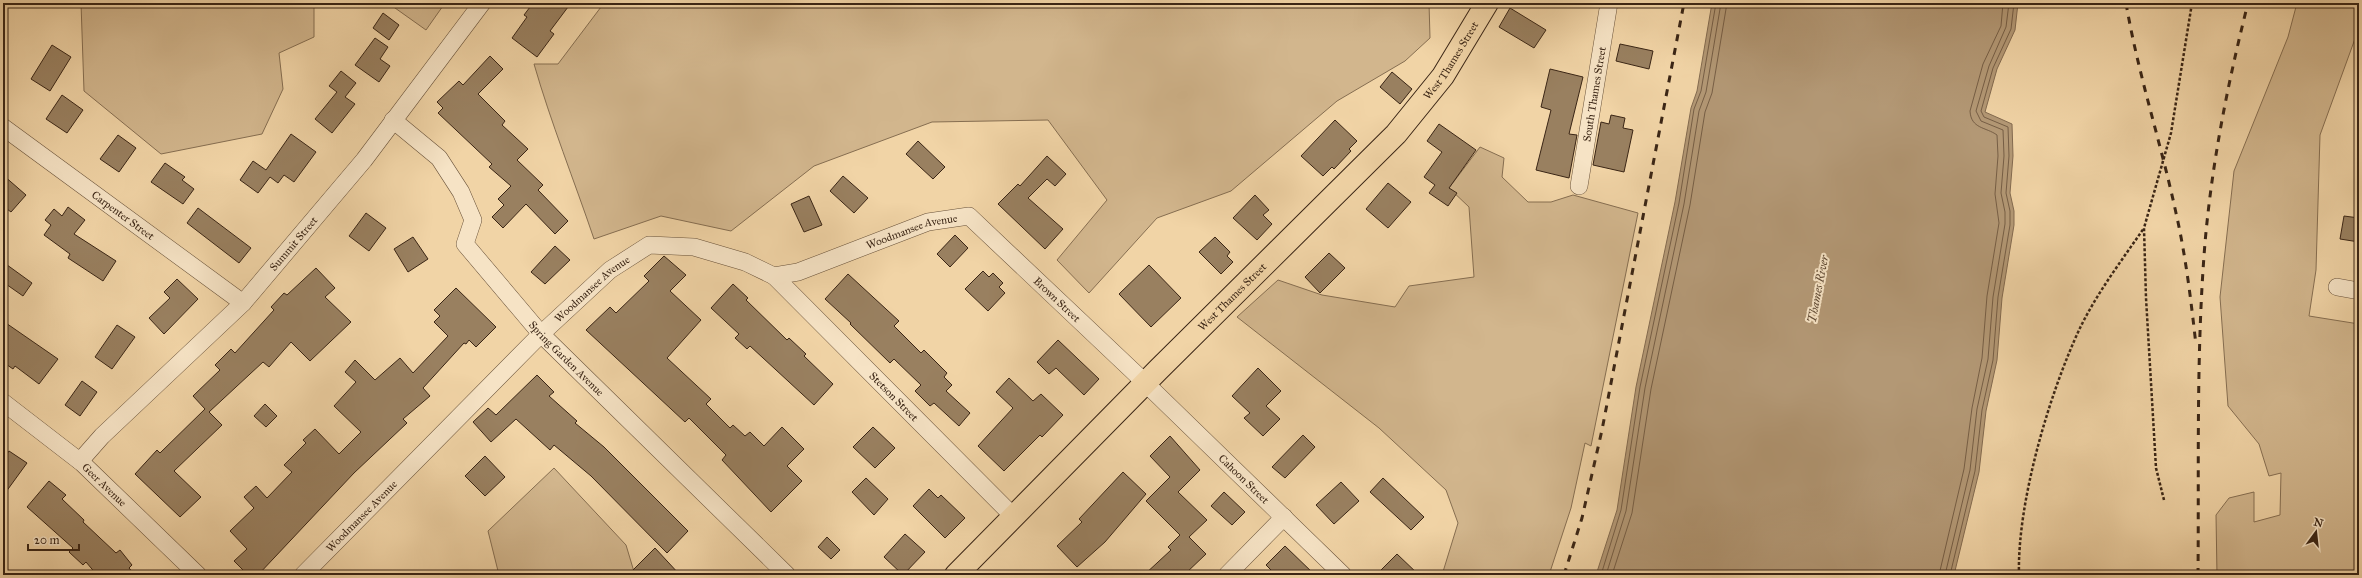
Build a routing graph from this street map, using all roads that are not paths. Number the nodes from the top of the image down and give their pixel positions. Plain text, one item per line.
1 (481, 3) edge
2 (1487, 3) edge
3 (1610, 3) edge
4 (393, 120) junction
5 (3, 127) edge
6 (1579, 186) dead end
7 (969, 216) joint
8 (774, 276) junction
9 (2337, 287) dead end
10 (2359, 291) edge
11 (242, 303) junction
12 (541, 334) junction
13 (1146, 383) junction
14 (3, 402) edge
15 (80, 461) junction
16 (1014, 516) junction
17 (1284, 517) junction
18 (198, 575) edge
19 (303, 575) edge
20 (787, 575) edge
21 (956, 575) edge
22 (1227, 575) edge
23 (1343, 575) edge

1 - 4 street, Summit Street
2 - 13 main road, West Thames Street
3 - 6 street, South Thames Street
4 - 11 street, Summit Street
4 - 12 street, Spring Garden Avenue
5 - 11 street, Carpenter Street
7 - 8 street, Woodmansee Avenue
7 - 13 street, Brown Street
8 - 12 street, Woodmansee Avenue
8 - 16 street, Stetson Street
9 - 10 street
11 - 15 street, Summit Street
12 - 19 street, Woodmansee Avenue
12 - 20 street, Spring Garden Avenue
13 - 16 main road, West Thames Street
13 - 17 street, Cahoon Street
14 - 15 street, Geer Avenue
15 - 18 street, Geer Avenue
16 - 21 main road, West Thames Street
17 - 22 street
17 - 23 street, Cahoon Street

